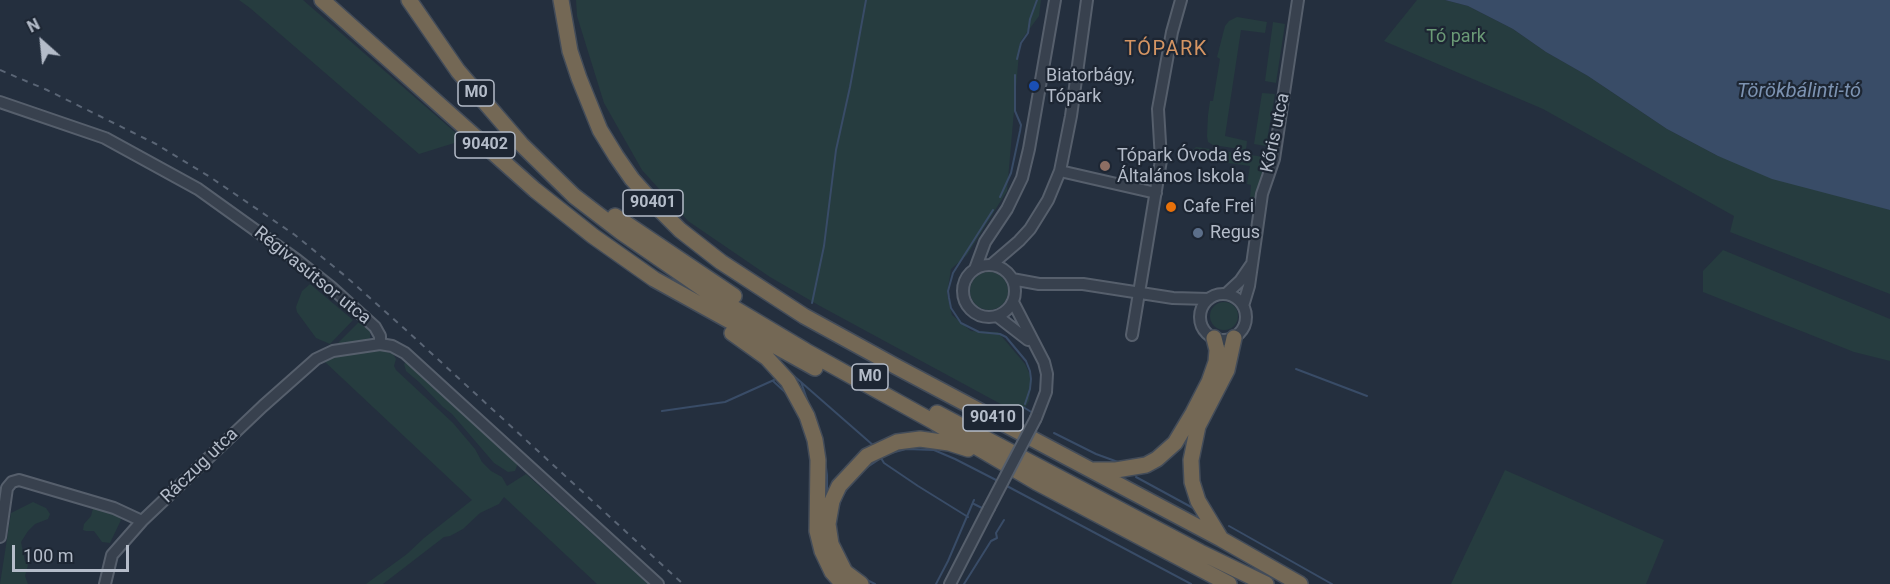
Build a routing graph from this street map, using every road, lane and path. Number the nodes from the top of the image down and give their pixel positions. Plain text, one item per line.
1 (322, 0) edge
2 (409, 0) edge
3 (1055, 0) edge
4 (1087, 0) edge
5 (1181, 0) edge
6 (1298, 0) edge
7 (561, 2) edge
8 (0, 102) edge
9 (1060, 171) junction
10 (555, 176) junction
11 (1156, 193) junction
12 (1019, 241) junction
13 (721, 262) joint
14 (991, 265) junction
15 (1251, 265) junction
16 (975, 269) junction
17 (1010, 276) junction
18 (1039, 284) junction
19 (1138, 293) junction
20 (1226, 294) junction
21 (1173, 298) junction
22 (1209, 299) junction
23 (1013, 300) junction
24 (700, 306) junction
25 (1243, 306) junction
26 (1200, 314) junction
27 (997, 316) junction
28 (1132, 335) dead end
29 (1214, 338) junction
30 (1234, 338) junction
31 (380, 344) junction
32 (1033, 344) junction
33 (971, 444) junction
34 (991, 456) junction
35 (1091, 470) junction
36 (142, 520) junction
37 (0, 537) edge
38 (1221, 539) junction
39 (949, 583) edge
40 (105, 584) edge
41 (658, 584) edge
42 (843, 584) edge
43 (861, 584) edge
44 (1229, 584) edge
45 (1266, 584) edge
46 (1300, 584) edge

1 - 24 highway, 90402
2 - 10 highway, M0
3 - 16 street
4 - 9 street
5 - 11 street
6 - 15 street, Kőris utca
7 - 13 highway, 90401
8 - 31 street, Régivasútsor utca
9 - 11 street
9 - 12 street
10 - 33 highway, M0
10 - 45 highway, M0
11 - 19 street
12 - 14 street
12 - 17 street
13 - 35 highway, 90410
14 - 16 street
14 - 17 street
15 - 20 street
15 - 25 street, Kőris utca
16 - 27 street
17 - 18 street
17 - 23 street
18 - 19 street
18 - 23 street
19 - 21 street
19 - 28 street
20 - 22 street
20 - 25 street
21 - 22 street
21 - 26 street
22 - 26 street
23 - 27 street
23 - 32 street
24 - 33 highway, 90402
24 - 42 highway
25 - 30 street
26 - 29 street
27 - 32 street
29 - 30 street
29 - 35 highway
30 - 38 highway
31 - 36 street, Ráczug utca
31 - 41 street, Régivasútsor utca
32 - 39 street, bridge
33 - 34 highway, M0
34 - 43 highway
34 - 44 highway, M0
35 - 38 highway, 90410
36 - 37 street
36 - 40 street, Ráczug utca
38 - 46 highway, 90410

